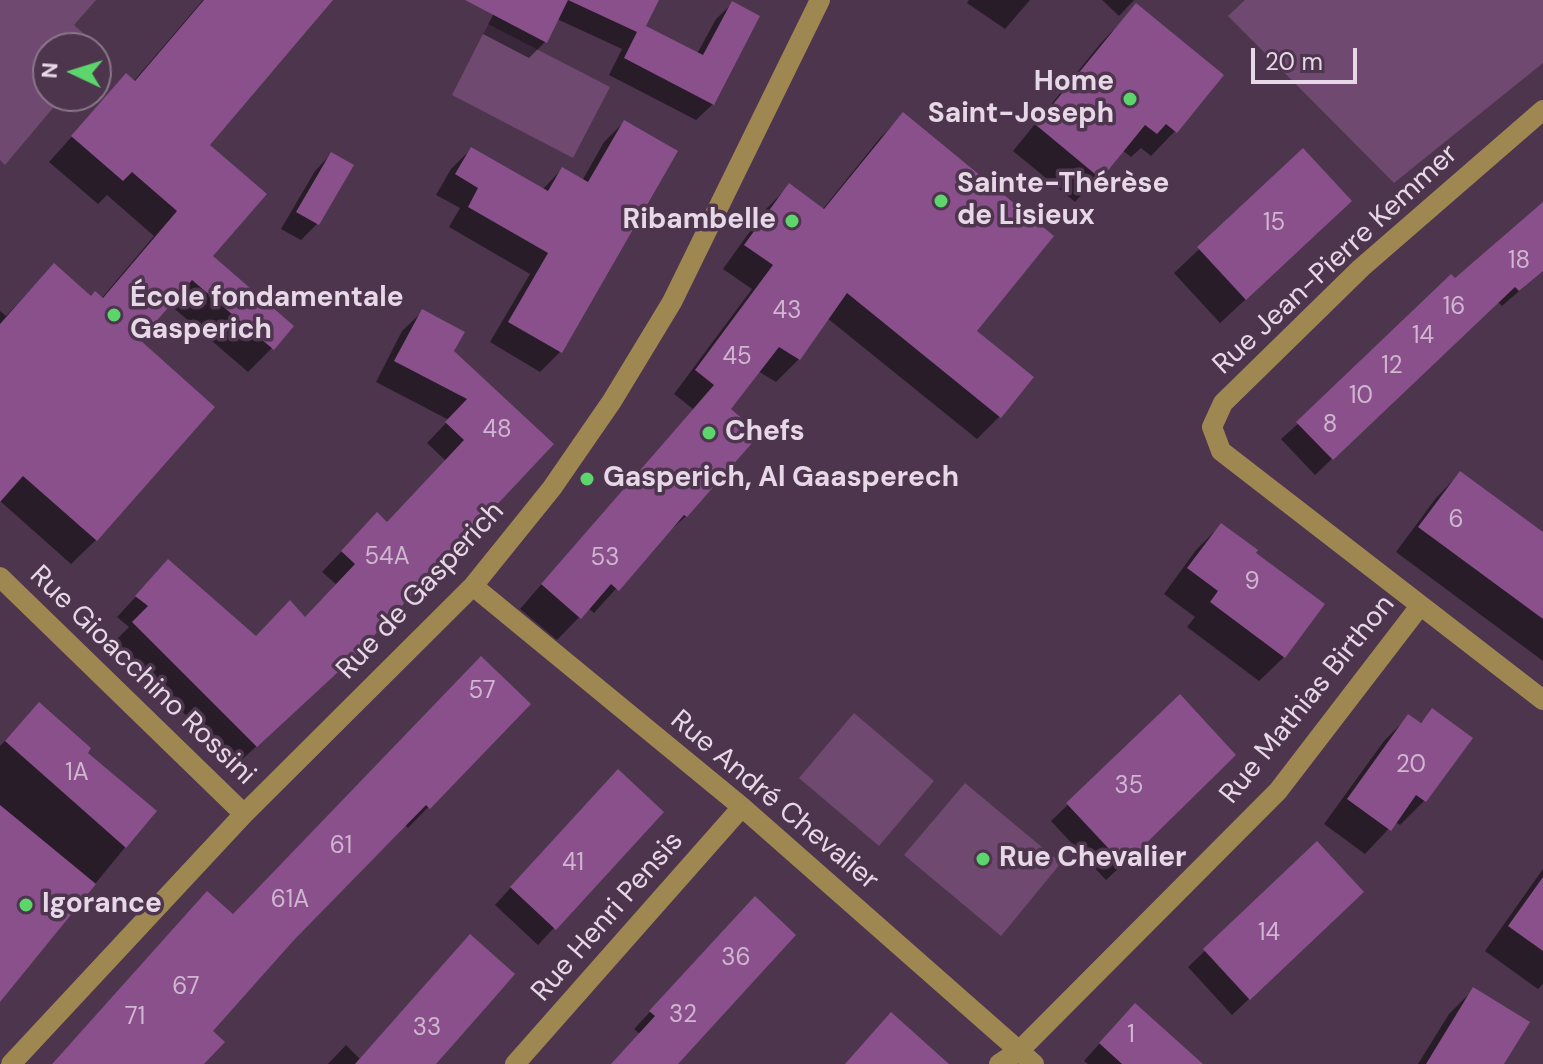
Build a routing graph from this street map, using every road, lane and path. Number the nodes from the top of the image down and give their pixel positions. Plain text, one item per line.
1 (815, 2) edge
2 (1543, 110) edge
3 (0, 577) edge
4 (473, 586) junction
5 (1420, 606) junction
6 (1543, 700) edge
7 (742, 807) junction
8 (244, 814) junction
9 (1027, 1057) edge
10 (11, 1064) edge
11 (515, 1064) edge
12 (999, 1064) edge

1 - 4 street, Rue de Gasperich
2 - 5 street, Rue Jean-Pierre Kemmer
3 - 8 street, Rue Gioacchino Rossini
4 - 7 street, Rue André Chevalier
4 - 8 street, Rue de Gasperich
5 - 6 street, Rue Jean-Pierre Kemmer
5 - 9 street, Rue Mathias Birthon
7 - 9 street, Rue André Chevalier
7 - 11 street, Rue Henri Pensis
8 - 10 street, Rue de Gasperich
9 - 12 street, Rue Mathias Birthon

